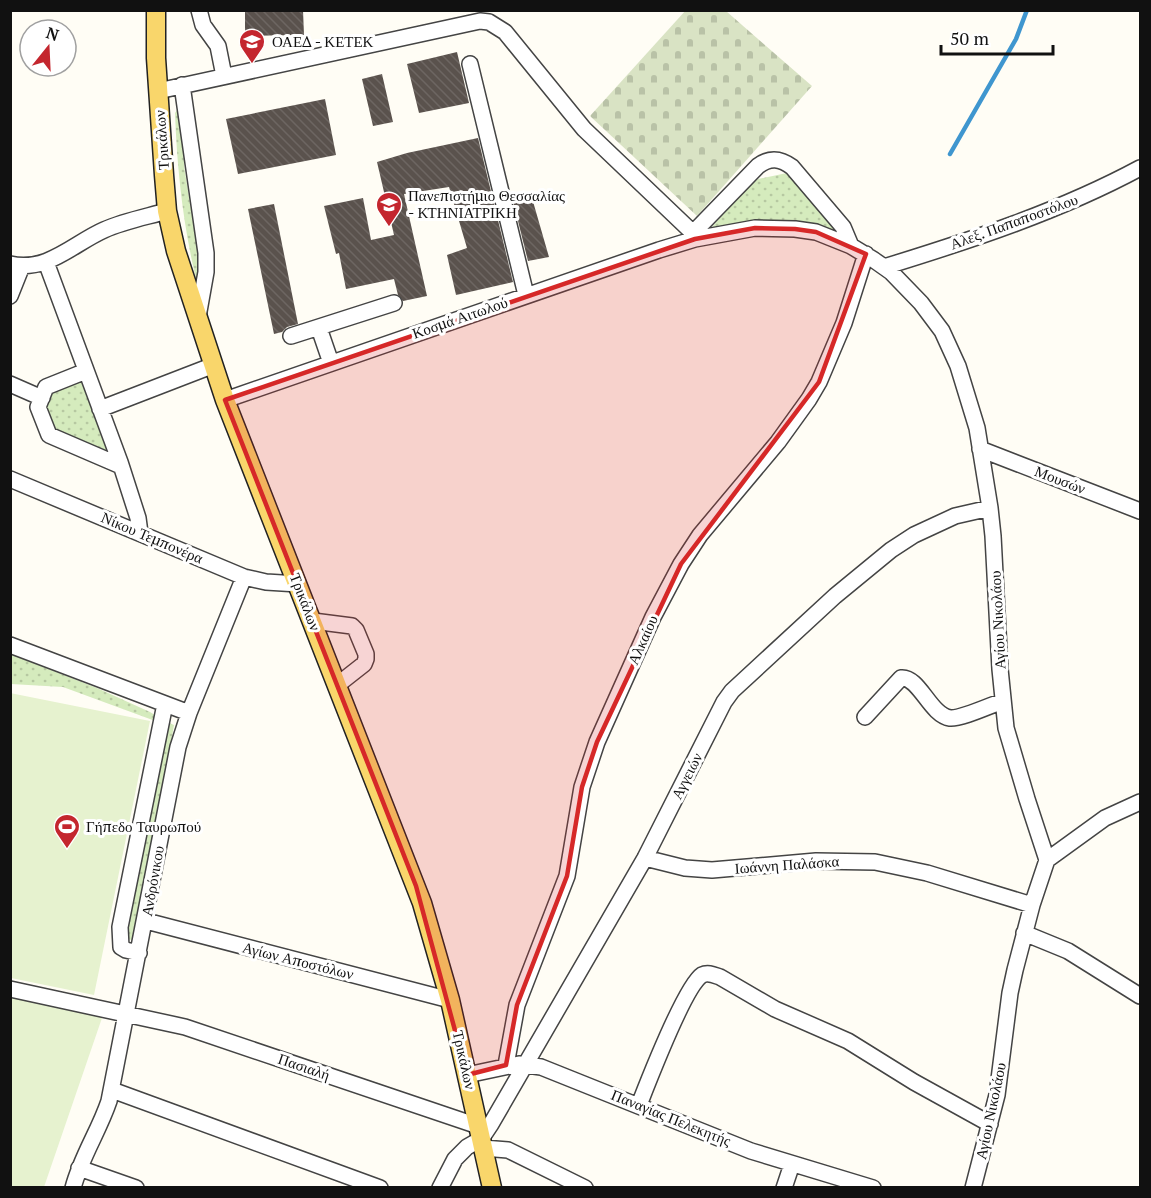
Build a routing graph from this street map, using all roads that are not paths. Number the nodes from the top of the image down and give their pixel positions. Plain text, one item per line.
1 (156, 10) edge
2 (199, 10) edge
3 (470, 64) dead end
4 (224, 76) junction
5 (182, 85) junction
6 (158, 91) junction
7 (1140, 168) edge
8 (167, 211) junction
9 (694, 236) junction
10 (851, 246) junction
11 (866, 254) junction
12 (46, 262) junction
13 (16, 265) edge
14 (884, 267) junction
15 (526, 295) junction
16 (10, 296) edge
17 (394, 303) dead end
18 (198, 316) junction
19 (319, 328) junction
20 (291, 336) dead end
21 (331, 363) junction
22 (213, 364) junction
23 (86, 371) junction
24 (10, 384) edge
25 (42, 398) junction
26 (225, 400) junction
27 (100, 409) junction
28 (980, 448) junction
29 (121, 466) junction
30 (10, 479) edge
31 (990, 508) junction
32 (1140, 512) edge
33 (140, 533) junction
34 (244, 577) junction
35 (298, 584) junction
36 (313, 621) junction
37 (10, 645) edge
38 (336, 686) junction
39 (1003, 701) junction
40 (165, 704) junction
41 (189, 713) junction
42 (865, 717) dead end
43 (1140, 802) edge
44 (645, 858) junction
45 (1047, 860) junction
46 (1032, 905) junction
47 (146, 921) junction
48 (1024, 933) junction
49 (139, 953) junction
50 (10, 988) edge
51 (1140, 996) edge
52 (450, 1000) junction
53 (128, 1013) junction
54 (525, 1064) junction
55 (506, 1065) junction
56 (468, 1075) junction
57 (112, 1090) junction
58 (639, 1105) junction
59 (990, 1124) junction
60 (481, 1138) junction
61 (792, 1164) junction
62 (79, 1168) junction
63 (73, 1188) edge
64 (136, 1188) edge
65 (380, 1188) edge
66 (440, 1188) edge
67 (492, 1188) edge
68 (585, 1188) edge
69 (784, 1188) edge
70 (873, 1188) edge
71 (973, 1188) edge

1 - 6 main road, Τρικάλων
2 - 4 street
3 - 15 street
4 - 5 street
4 - 9 street
5 - 6 street
5 - 18 street
6 - 8 main road, Τρικάλων
7 - 14 street, Αλεξ. Παπαποστόλου
8 - 12 street
8 - 18 main road, Τρικάλων
9 - 10 street, Αγίου Νικολάου
9 - 10 street
9 - 15 street, Κοσμά Αιτωλού
10 - 11 street, Αγίου Νικολάου
11 - 14 street, Αγίου Νικολάου
11 - 55 street, Αλκαίου
12 - 13 street
12 - 23 street
13 - 16 street
14 - 28 street, Αγίου Νικολάου
15 - 21 street, Κοσμά Αιτωλού
17 - 19 street
18 - 22 main road, Τρικάλων
19 - 20 street
19 - 21 street
21 - 26 street, Κοσμά Αιτωλού
22 - 26 main road, Τρικάλων
22 - 27 street
23 - 25 street
23 - 27 street
24 - 25 street
25 - 29 street
26 - 35 main road, Τρικάλων
27 - 29 street
28 - 31 street, Αγίου Νικολάου
28 - 32 street, Μουσών
29 - 33 street
30 - 33 street, Νίκου Τεμπονέρα
31 - 39 street, Αγίου Νικολάου
31 - 44 street, Αγγειών
33 - 34 street, Νίκου Τεμπονέρα
34 - 35 street, Νίκου Τεμπονέρα
34 - 41 street, Ανδρόνικου
35 - 36 main road, Τρικάλων
36 - 38 main road, Τρικάλων
36 - 38 street
37 - 40 street
38 - 52 main road, Τρικάλων
39 - 42 street
39 - 45 street, Αγίου Νικολάου
40 - 41 street
40 - 49 street
41 - 47 street, Ανδρόνικου
43 - 45 street
44 - 46 street, Ιωάννη Παλάσκα
44 - 54 street, Αγγειών
45 - 46 street, Αγίου Νικολάου
46 - 48 street, Αγίου Νικολάου
47 - 49 street, Ανδρόνικου
47 - 52 street, Αγίων Αποστόλων
48 - 51 street
48 - 59 street, Αγίου Νικολάου
49 - 53 street, Ανδρόνικου
50 - 53 street, Πασιαλή
52 - 56 main road, Τρικάλων
53 - 57 street, Ανδρόνικου
53 - 60 street, Πασιαλή
54 - 55 street, Παναγίας Πελεκητής
54 - 58 street, Παναγίας Πελεκητής
54 - 60 street, Αγγειών
55 - 56 street, Παναγίας Πελεκητής
56 - 60 main road, Τρικάλων
57 - 62 street, Ανδρόνικου
57 - 65 street
58 - 59 street
58 - 61 street, Παναγίας Πελεκητής
59 - 71 street, Αγίου Νικολάου
60 - 66 street
60 - 67 main road, Τρικάλων
60 - 68 street, Πασιαλή
61 - 69 street
61 - 70 street, Παναγίας Πελεκητής
62 - 63 street, Ανδρόνικου
62 - 64 street

